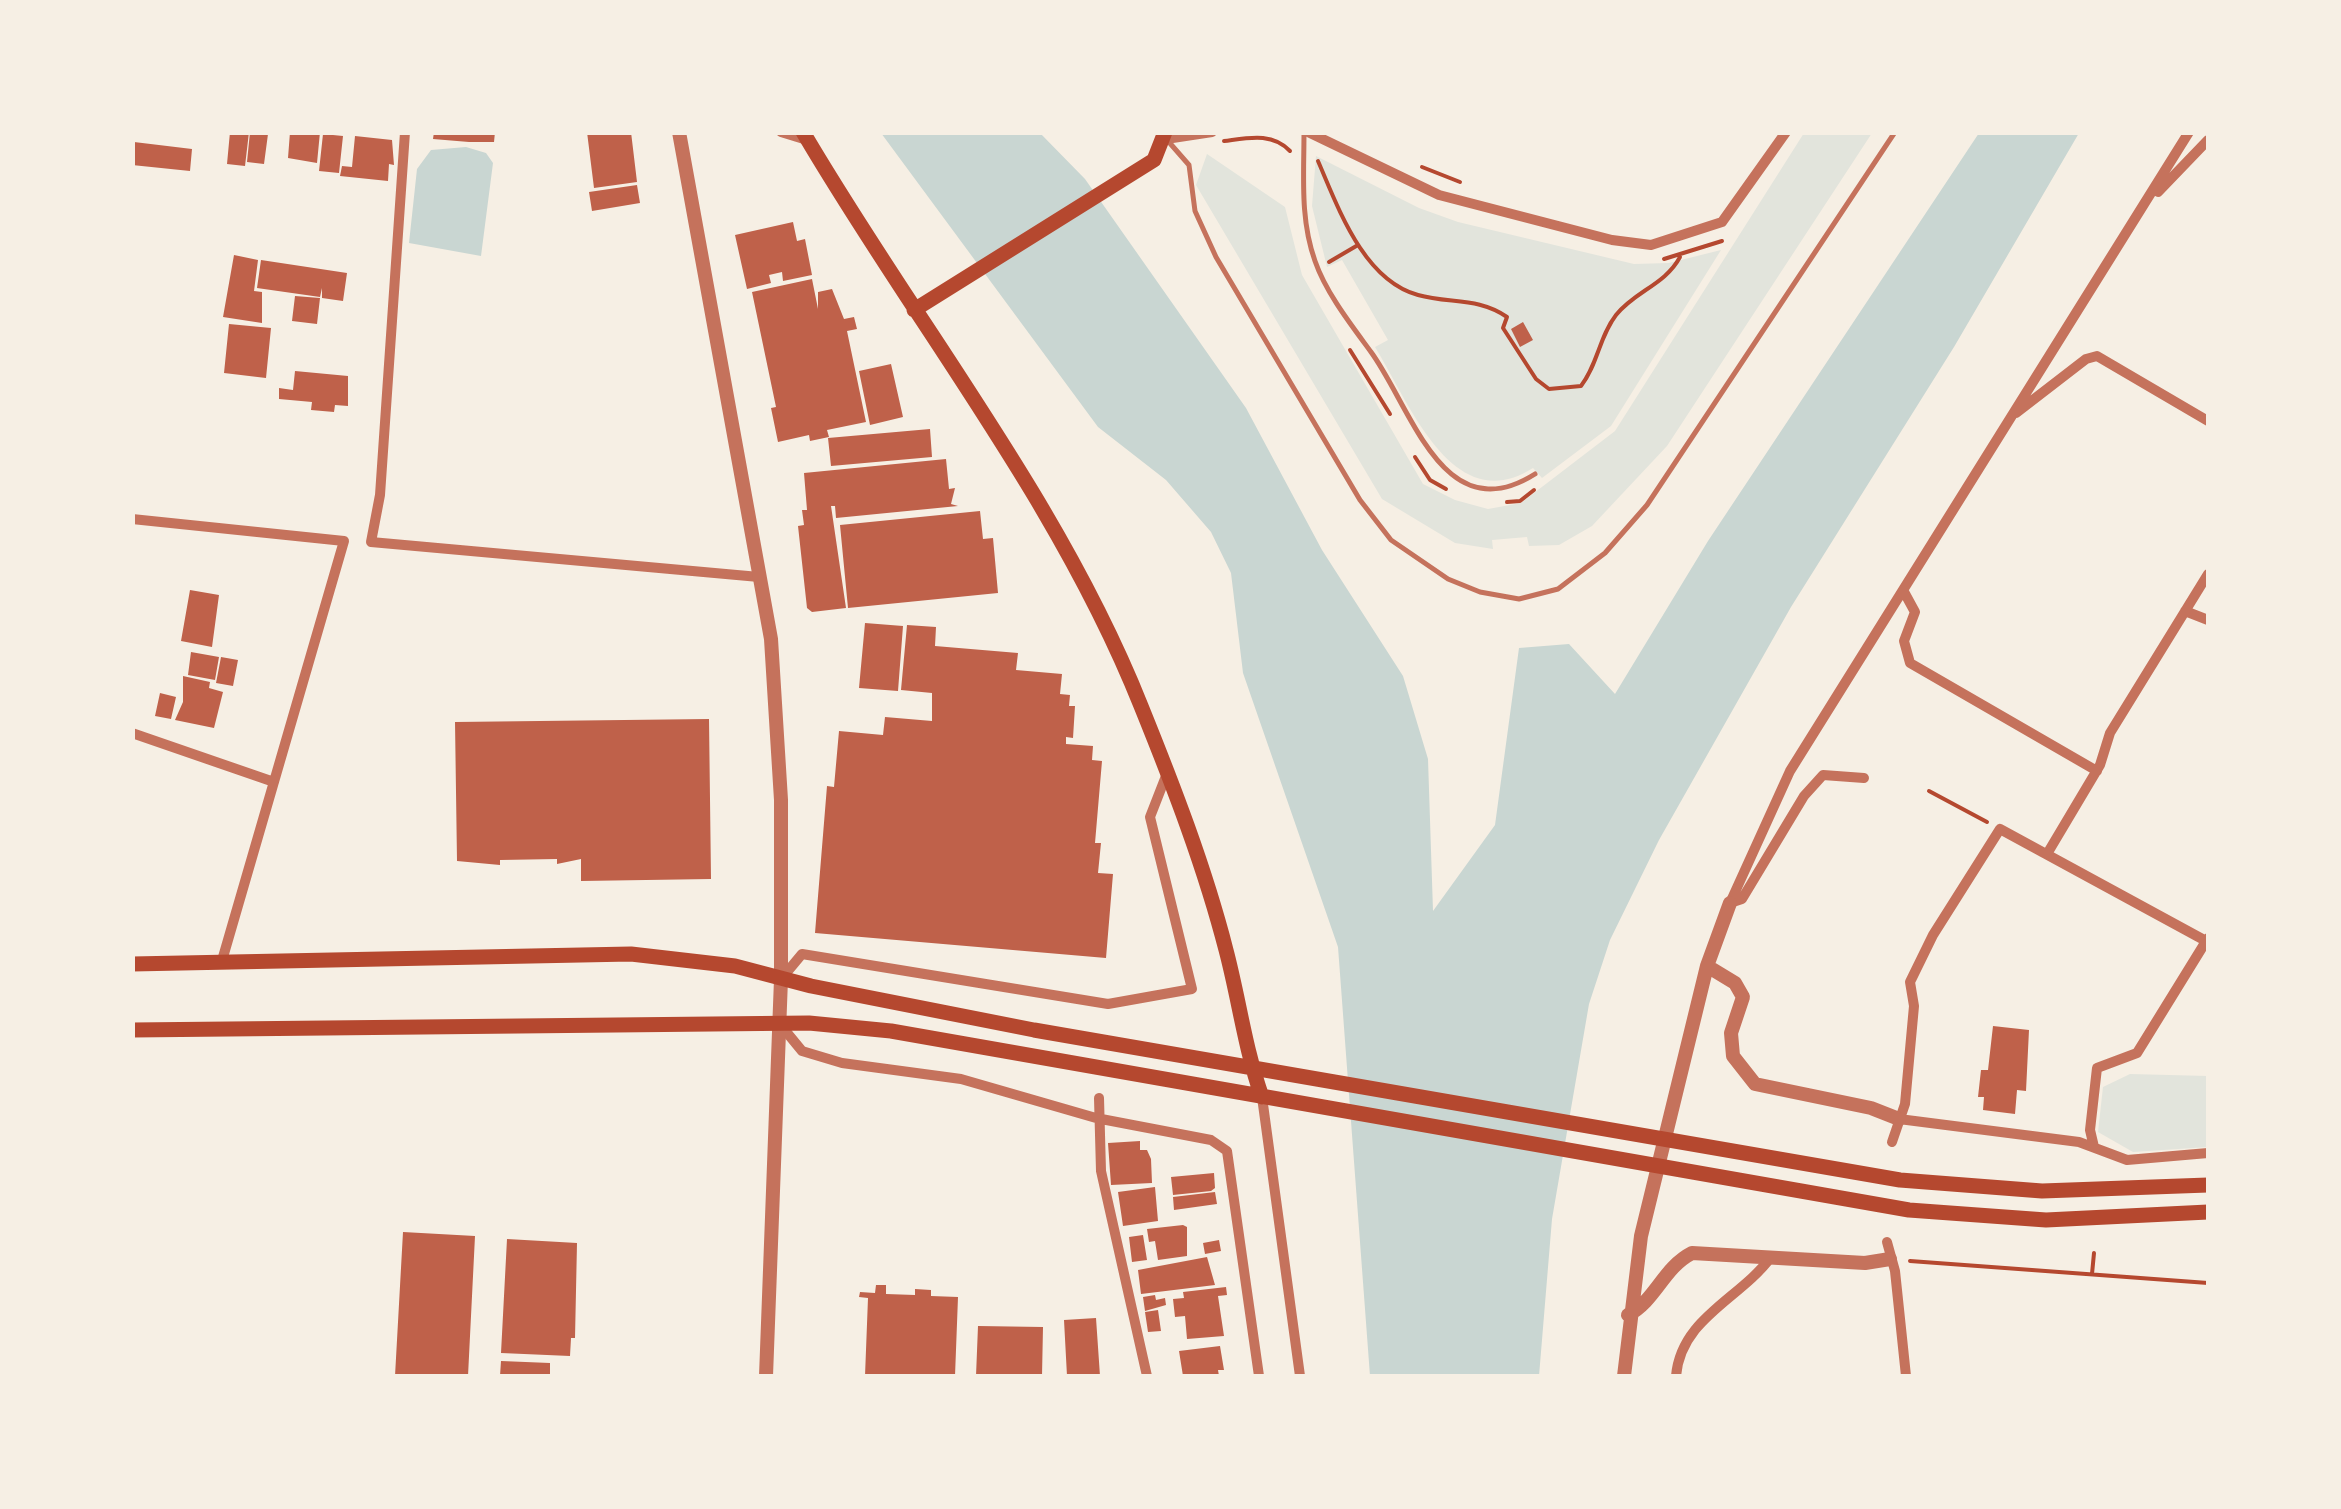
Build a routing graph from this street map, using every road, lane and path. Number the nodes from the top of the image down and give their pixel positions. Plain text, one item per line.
1 (405, 132) edge
2 (679, 132) edge
3 (782, 132) edge
4 (1212, 132) edge
5 (1306, 132) edge
6 (1786, 132) edge
7 (1895, 132) edge
8 (2189, 132) edge
9 (805, 136) edge
10 (1165, 136) edge
11 (2208, 140) edge
12 (1318, 160) dead end
13 (1405, 160) dead end
14 (1478, 187) dead end
15 (2150, 199) junction
16 (1358, 244) junction
17 (1680, 258) dead end
18 (1325, 265) dead end
19 (914, 310) junction
20 (2014, 414) junction
21 (2208, 421) edge
22 (1535, 474) dead end
23 (132, 519) edge
24 (2208, 574) edge
25 (759, 577) junction
26 (1903, 590) junction
27 (2185, 610) junction
28 (2208, 620) edge
29 (132, 733) edge
30 (2097, 771) junction
31 (1166, 776) junction
32 (1864, 778) dead end
33 (274, 782) junction
34 (1929, 791) dead end
35 (2000, 830) junction
36 (2048, 854) junction
37 (1730, 903) junction
38 (2207, 939) edge
39 (132, 964) edge
40 (221, 964) junction
41 (1707, 966) junction
42 (781, 978) junction
43 (779, 1023) junction
44 (132, 1030) edge
45 (1251, 1067) junction
46 (1262, 1097) junction
47 (1098, 1098) dead end
48 (1096, 1118) junction
49 (1899, 1119) junction
50 (1665, 1138) junction
51 (1892, 1142) dead end
52 (2094, 1147) junction
53 (2208, 1154) edge
54 (1658, 1166) junction
55 (2208, 1185) edge
56 (2208, 1212) edge
57 (1887, 1242) dead end
58 (2094, 1253) dead end
59 (1771, 1257) junction
60 (1890, 1259) junction
61 (2092, 1274) junction
62 (2208, 1283) edge
63 (1628, 1315) junction
64 (766, 1376) edge
65 (1147, 1376) edge
66 (1259, 1376) edge
67 (1300, 1376) edge
68 (1624, 1376) edge
69 (1676, 1376) edge
70 (1906, 1376) edge

1 - 25 street
2 - 25 street
3 - 9 street
4 - 10 street
5 - 6 street
5 - 22 lane
7 - 10 lane
8 - 15 street
9 - 19 main road
10 - 19 main road
11 - 15 street
12 - 16 path
13 - 14 path
15 - 20 street
16 - 17 path
16 - 18 path
19 - 31 main road
20 - 21 street
20 - 26 street
23 - 33 street
24 - 27 street
25 - 42 street
26 - 30 street
26 - 37 street
27 - 28 street
27 - 30 street
29 - 33 street
30 - 36 street
31 - 42 street
31 - 45 main road
32 - 37 street
33 - 40 street
34 - 35 path
35 - 36 street
35 - 49 street
36 - 38 street
37 - 41 street
38 - 52 street
39 - 40 main road
40 - 42 main road
41 - 49 street
41 - 50 street
42 - 43 street
42 - 45 main road
43 - 44 main road
43 - 46 main road
43 - 48 street
43 - 64 street
45 - 46 main road
45 - 50 main road
46 - 54 main road
46 - 67 street
47 - 48 street
48 - 65 street
48 - 66 street
49 - 51 street
49 - 52 street
50 - 54 street
50 - 55 main road
52 - 53 street
54 - 56 main road
54 - 63 street
57 - 60 street
58 - 61 path
59 - 60 street
59 - 63 street
59 - 69 street
60 - 61 path
60 - 70 street
61 - 62 path
63 - 68 street

